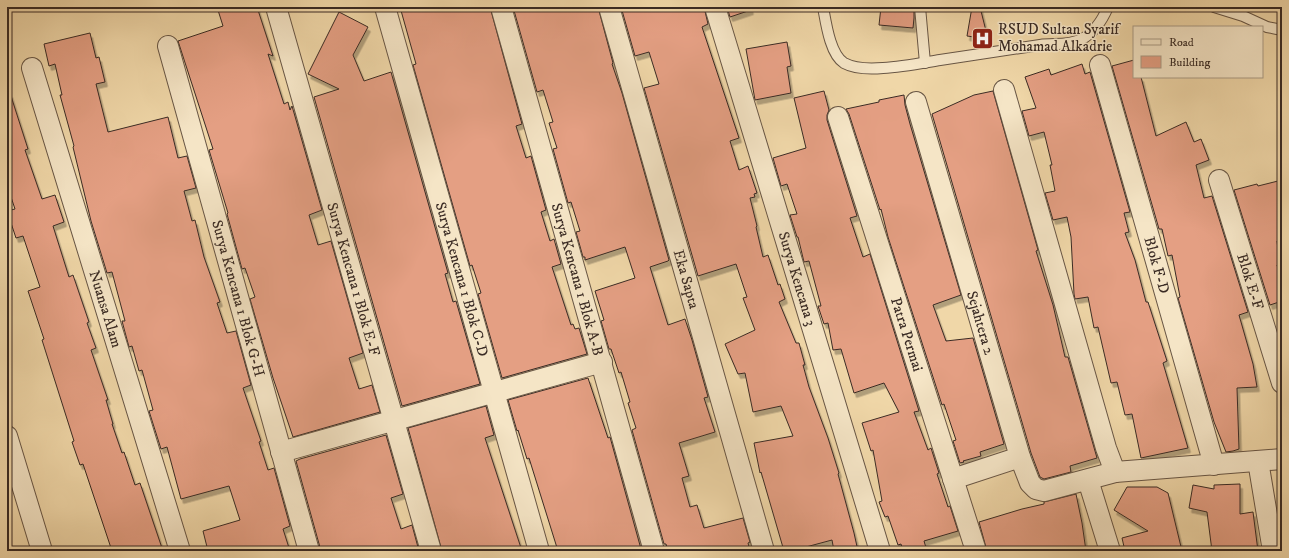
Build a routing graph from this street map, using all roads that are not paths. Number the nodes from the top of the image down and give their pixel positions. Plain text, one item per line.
1 (276, 7) edge
2 (385, 7) edge
3 (501, 7) edge
4 (608, 7) edge
5 (715, 7) edge
6 (823, 7) edge
7 (920, 7) edge
8 (1108, 7) edge
9 (1214, 7) edge
10 (1282, 30) edge
11 (168, 46) dead end
12 (925, 63) junction
13 (1100, 65) dead end
14 (32, 68) dead end
15 (1004, 90) dead end
16 (916, 102) dead end
17 (838, 117) dead end
18 (1219, 180) dead end
19 (602, 362) junction
20 (1282, 383) edge
21 (494, 393) junction
22 (394, 421) junction
23 (7, 436) edge
24 (281, 452) junction
25 (1020, 457) junction
26 (1282, 459) edge
27 (1258, 461) junction
28 (1214, 465) junction
29 (1115, 472) junction
30 (953, 479) junction
31 (1088, 480) junction
32 (42, 551) edge
33 (180, 551) edge
34 (309, 551) edge
35 (431, 551) edge
36 (539, 551) edge
37 (654, 551) edge
38 (764, 551) edge
39 (880, 551) edge
40 (976, 551) edge
41 (1110, 551) edge
42 (1273, 551) edge

1 - 22 street, Surya Kencana 1 Blok E-F
2 - 21 street, Surya Kencana 1 Blok C-D
3 - 19 street, Surya Kencana 1 Blok A-B
4 - 38 street, Eka Sapta
5 - 39 street, Surya Kencana 3
6 - 12 lane
7 - 12 lane
8 - 12 lane
9 - 10 lane
11 - 24 street, Surya Kencana 1 Blok G-H
13 - 28 street, Blok F-D
14 - 33 street, Nuansa Alam
15 - 29 street
16 - 25 street, Sejahtera 2
17 - 30 street, Patra Permai
18 - 20 street, Blok E-F
19 - 21 street
19 - 37 street, Surya Kencana 1 Blok A-B
21 - 22 street
21 - 36 street, Surya Kencana 1 Blok C-D
22 - 24 street
22 - 35 street, Surya Kencana 1 Blok E-F
23 - 32 street
24 - 34 street, Surya Kencana 1 Blok G-H
25 - 30 street
25 - 31 street, Sejahtera 2
26 - 27 street, Sejahtera 2
27 - 28 street, Sejahtera 2
27 - 42 street
28 - 29 street, Sejahtera 2
29 - 31 street, Sejahtera 2
30 - 40 street, Patra Permai
31 - 41 street

